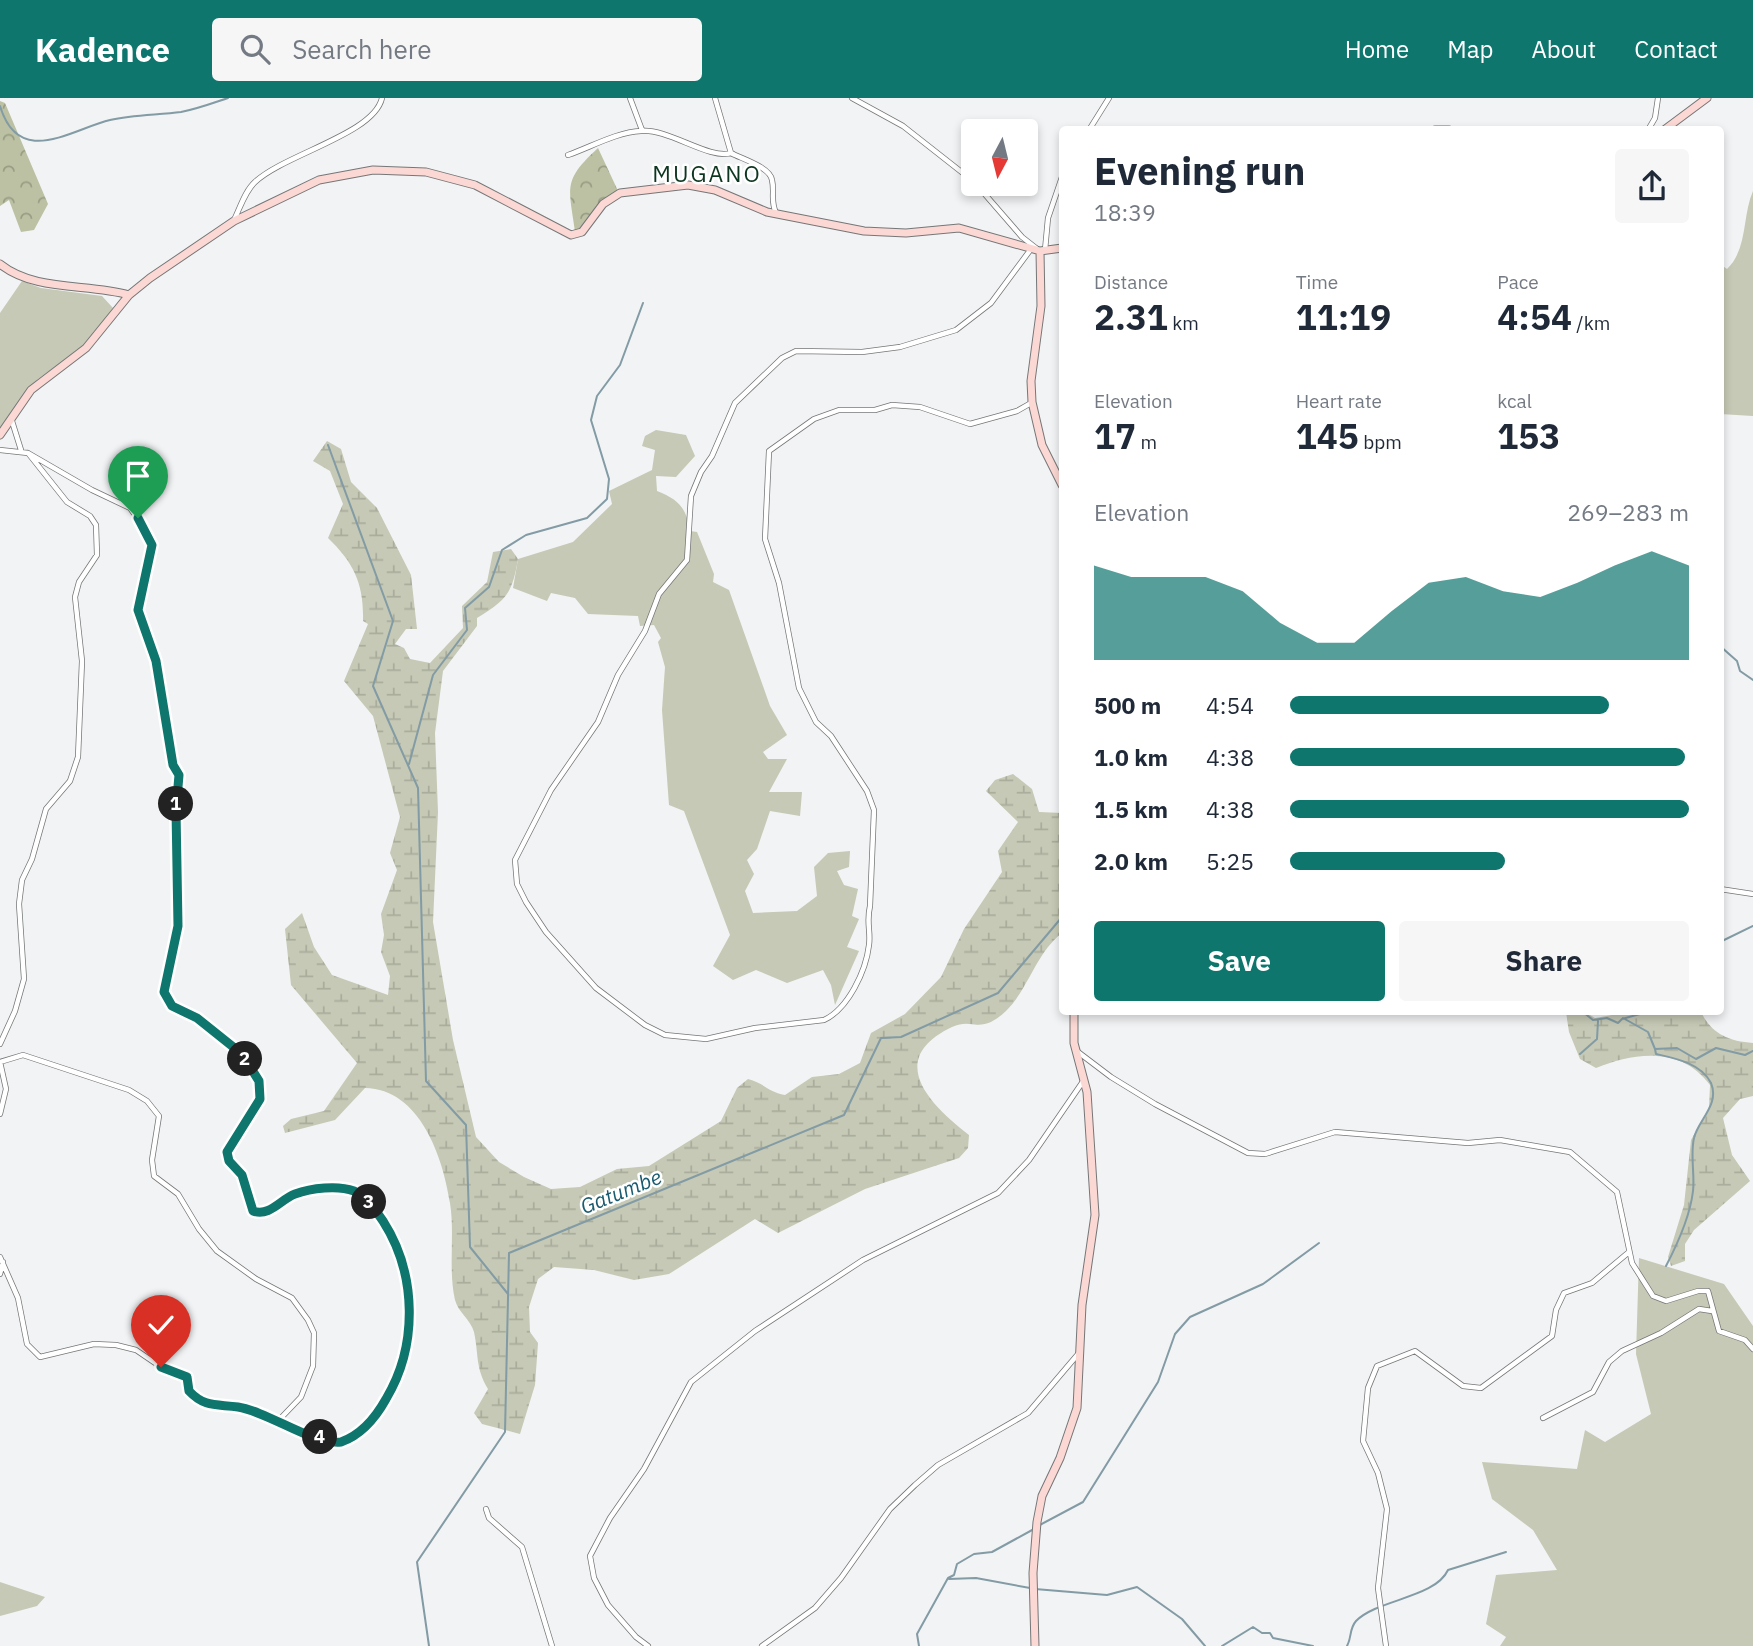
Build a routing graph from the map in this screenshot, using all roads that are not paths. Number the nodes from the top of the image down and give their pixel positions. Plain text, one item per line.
1 (382, 98) edge
2 (629, 98) edge
3 (715, 98) edge
4 (852, 98) edge
5 (1110, 98) edge
6 (1658, 98) edge
7 (1707, 98) edge
8 (1092, 126) edge
9 (1650, 126) edge
10 (1669, 126) edge
11 (642, 130) junction
12 (731, 153) junction
13 (568, 156) dead end
14 (961, 171) edge
15 (1059, 186) edge
16 (987, 196) edge
17 (777, 214) junction
18 (234, 221) junction
19 (1059, 248) edge
20 (1031, 249) junction
21 (1043, 251) junction
22 (0, 264) edge
23 (129, 295) junction
24 (1032, 402) junction
25 (11, 418) junction
26 (0, 435) edge
27 (0, 450) edge
28 (21, 451) junction
29 (28, 453) junction
30 (1059, 479) edge
31 (1724, 890) edge
32 (1753, 894) edge
33 (1074, 1015) edge
34 (0, 1044) edge
35 (1077, 1052) junction
36 (1085, 1079) junction
37 (0, 1114) edge
38 (1629, 1252) junction
39 (2, 1259) edge
40 (0, 1274) edge
41 (1712, 1311) junction
42 (1753, 1349) edge
43 (1079, 1353) junction
44 (1543, 1418) dead end
45 (279, 1420) junction
46 (486, 1509) dead end
47 (552, 1646) edge
48 (648, 1646) edge
49 (762, 1646) edge
50 (1035, 1646) edge
51 (1386, 1646) edge

1 - 18 street
2 - 11 street
3 - 12 street
4 - 14 street
5 - 8 street
6 - 9 street
7 - 10 main road
11 - 12 street
11 - 13 street
12 - 17 street
15 - 21 street
16 - 21 street
17 - 18 main road
17 - 20 main road
18 - 23 main road
19 - 21 main road
20 - 21 main road
20 - 24 street
21 - 24 main road
22 - 23 main road
23 - 25 main road
24 - 30 main road
25 - 26 main road
25 - 28 street
27 - 28 street
28 - 29 street
29 - 34 street
29 - 45 street
31 - 32 street
33 - 35 main road
35 - 36 main road
35 - 38 street
36 - 43 main road
36 - 48 street
37 - 45 street
38 - 41 street
38 - 51 street
39 - 40 street
39 - 45 street
41 - 42 street
41 - 44 street
43 - 49 street
43 - 50 main road
46 - 47 street

